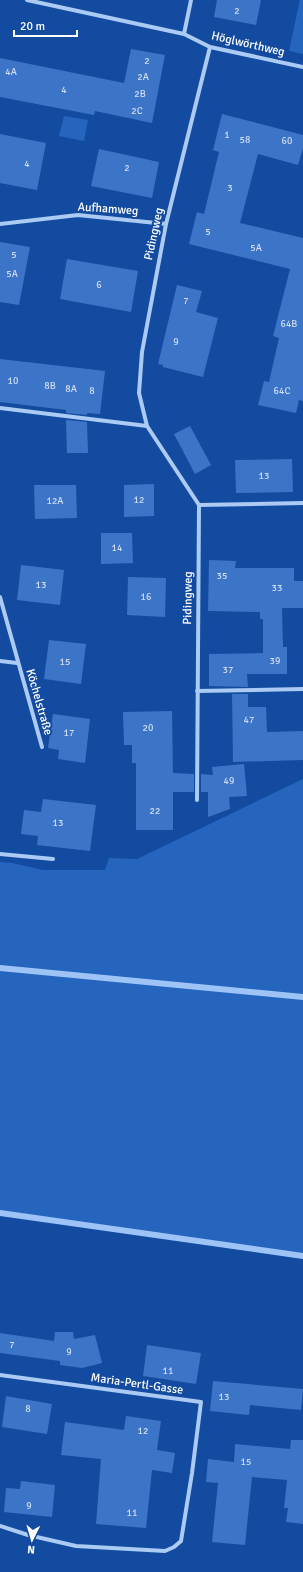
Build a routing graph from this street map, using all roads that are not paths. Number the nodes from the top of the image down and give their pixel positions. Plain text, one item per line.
1 (27, 0) edge
2 (190, 0) edge
3 (184, 34) junction
4 (210, 47) junction
5 (303, 67) edge
6 (0, 224) edge
7 (166, 224) junction
8 (0, 408) edge
9 (147, 426) junction
10 (303, 503) edge
11 (199, 504) junction
12 (0, 596) edge
13 (0, 661) edge
14 (18, 663) junction
15 (303, 689) edge
16 (196, 691) junction
17 (42, 747) dead end
18 (197, 800) dead end
19 (0, 854) edge
20 (53, 858) dead end
21 (0, 1375) edge
22 (0, 1526) edge

1 - 3 street, Höglwörthweg
2 - 3 street
3 - 4 street, Höglwörthweg
4 - 5 street, Höglwörthweg
4 - 7 street, Pidingweg
6 - 7 street, Aufhamweg
7 - 9 street, Pidingweg
8 - 9 street
9 - 11 street, Pidingweg
10 - 11 street
11 - 16 street, Pidingweg
12 - 14 street, Köchelstraße
13 - 14 street, Köchelstraße
14 - 17 street, Köchelstraße
15 - 16 street
16 - 18 street, Pidingweg
19 - 20 street
21 - 22 street, Maria-Pertl-Gasse

